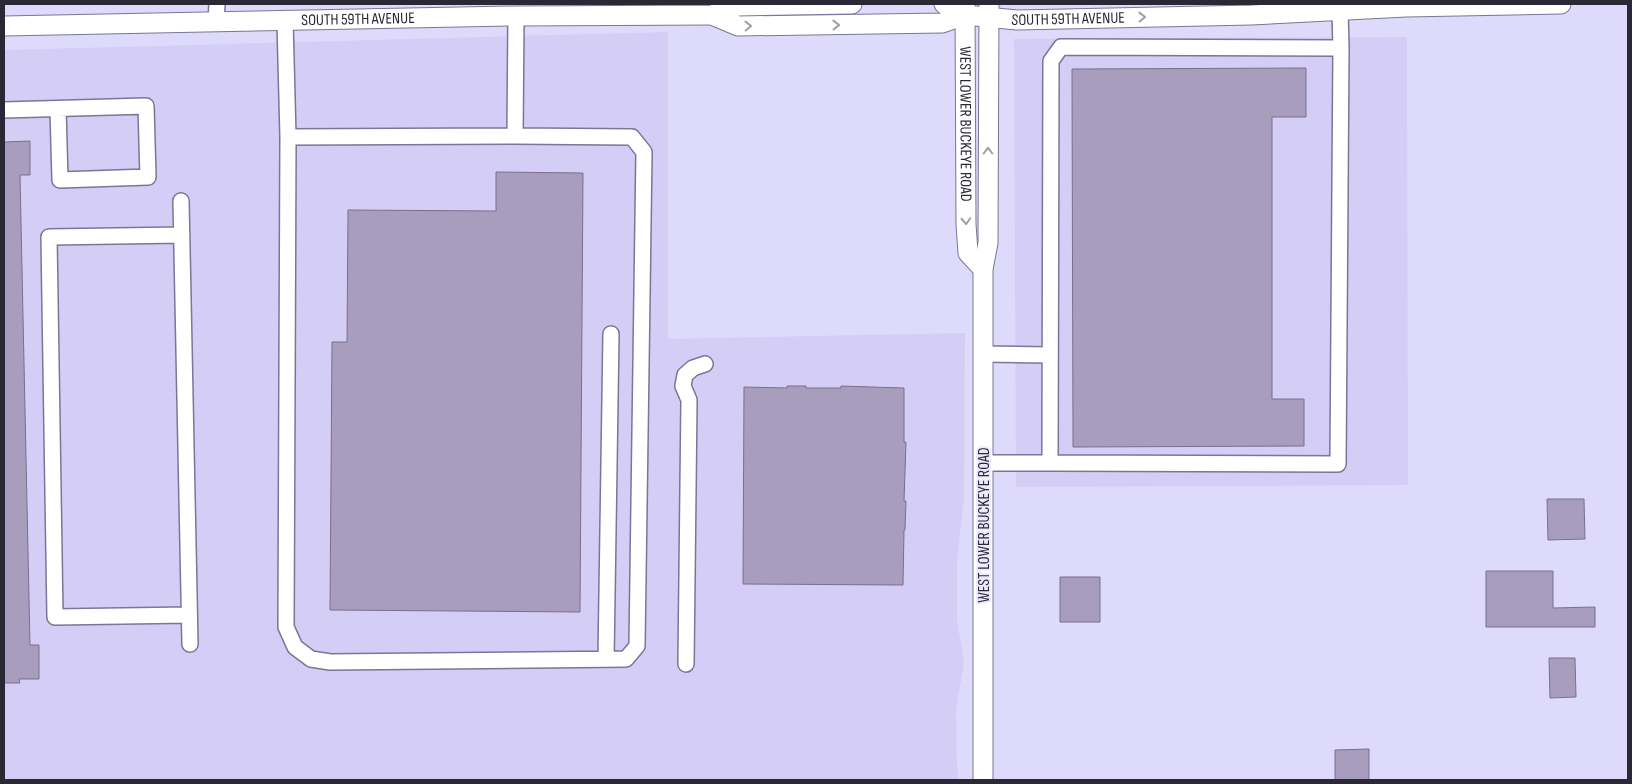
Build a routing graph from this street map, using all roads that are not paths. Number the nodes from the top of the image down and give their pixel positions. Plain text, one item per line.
1 (852, 4) edge
2 (944, 4) edge
3 (1561, 4) edge
4 (965, 9) edge
5 (989, 10) edge
6 (1340, 11) junction
7 (216, 13) edge
8 (712, 15) junction
9 (516, 16) junction
10 (286, 21) junction
11 (4, 26) edge
12 (1340, 48) junction
13 (58, 109) junction
14 (4, 110) edge
15 (515, 136) junction
16 (288, 137) junction
17 (181, 201) dead end
18 (182, 235) junction
19 (984, 269) junction
20 (611, 334) dead end
21 (984, 354) junction
22 (1050, 355) junction
23 (705, 364) dead end
24 (984, 463) junction
25 (1050, 463) junction
26 (189, 615) junction
27 (190, 644) dead end
28 (606, 659) junction
29 (686, 664) dead end
30 (983, 780) edge

1 - 8 main road, SOUTH 59TH AVENUE
2 - 4 main road, SOUTH 59TH AVENUE
3 - 6 main road, SOUTH 59TH AVENUE
4 - 5 main road, SOUTH 59TH AVENUE
8 -> 4 main road, SOUTH 59TH AVENUE
4 -> 19 main road, WEST LOWER BUCKEYE ROAD
5 -> 6 main road, SOUTH 59TH AVENUE
19 -> 5 main road, WEST LOWER BUCKEYE ROAD
6 - 12 lane
7 - 10 main road, SOUTH 59TH AVENUE
7 - 11 main road, SOUTH 59TH AVENUE
8 - 9 main road, SOUTH 59TH AVENUE
9 - 10 main road, SOUTH 59TH AVENUE
9 - 15 lane
10 - 16 lane
12 - 22 lane
12 - 25 lane
13 - 13 lane
13 - 14 lane
15 - 16 lane
15 - 28 lane
16 - 28 lane
17 - 18 lane
18 - 26 lane
18 - 26 lane
19 - 21 main road, WEST LOWER BUCKEYE ROAD
20 - 28 lane
21 - 22 lane
21 - 24 main road, WEST LOWER BUCKEYE ROAD
22 - 25 lane
23 - 29 lane
24 - 25 lane
24 - 30 main road, WEST LOWER BUCKEYE ROAD
26 - 27 lane

